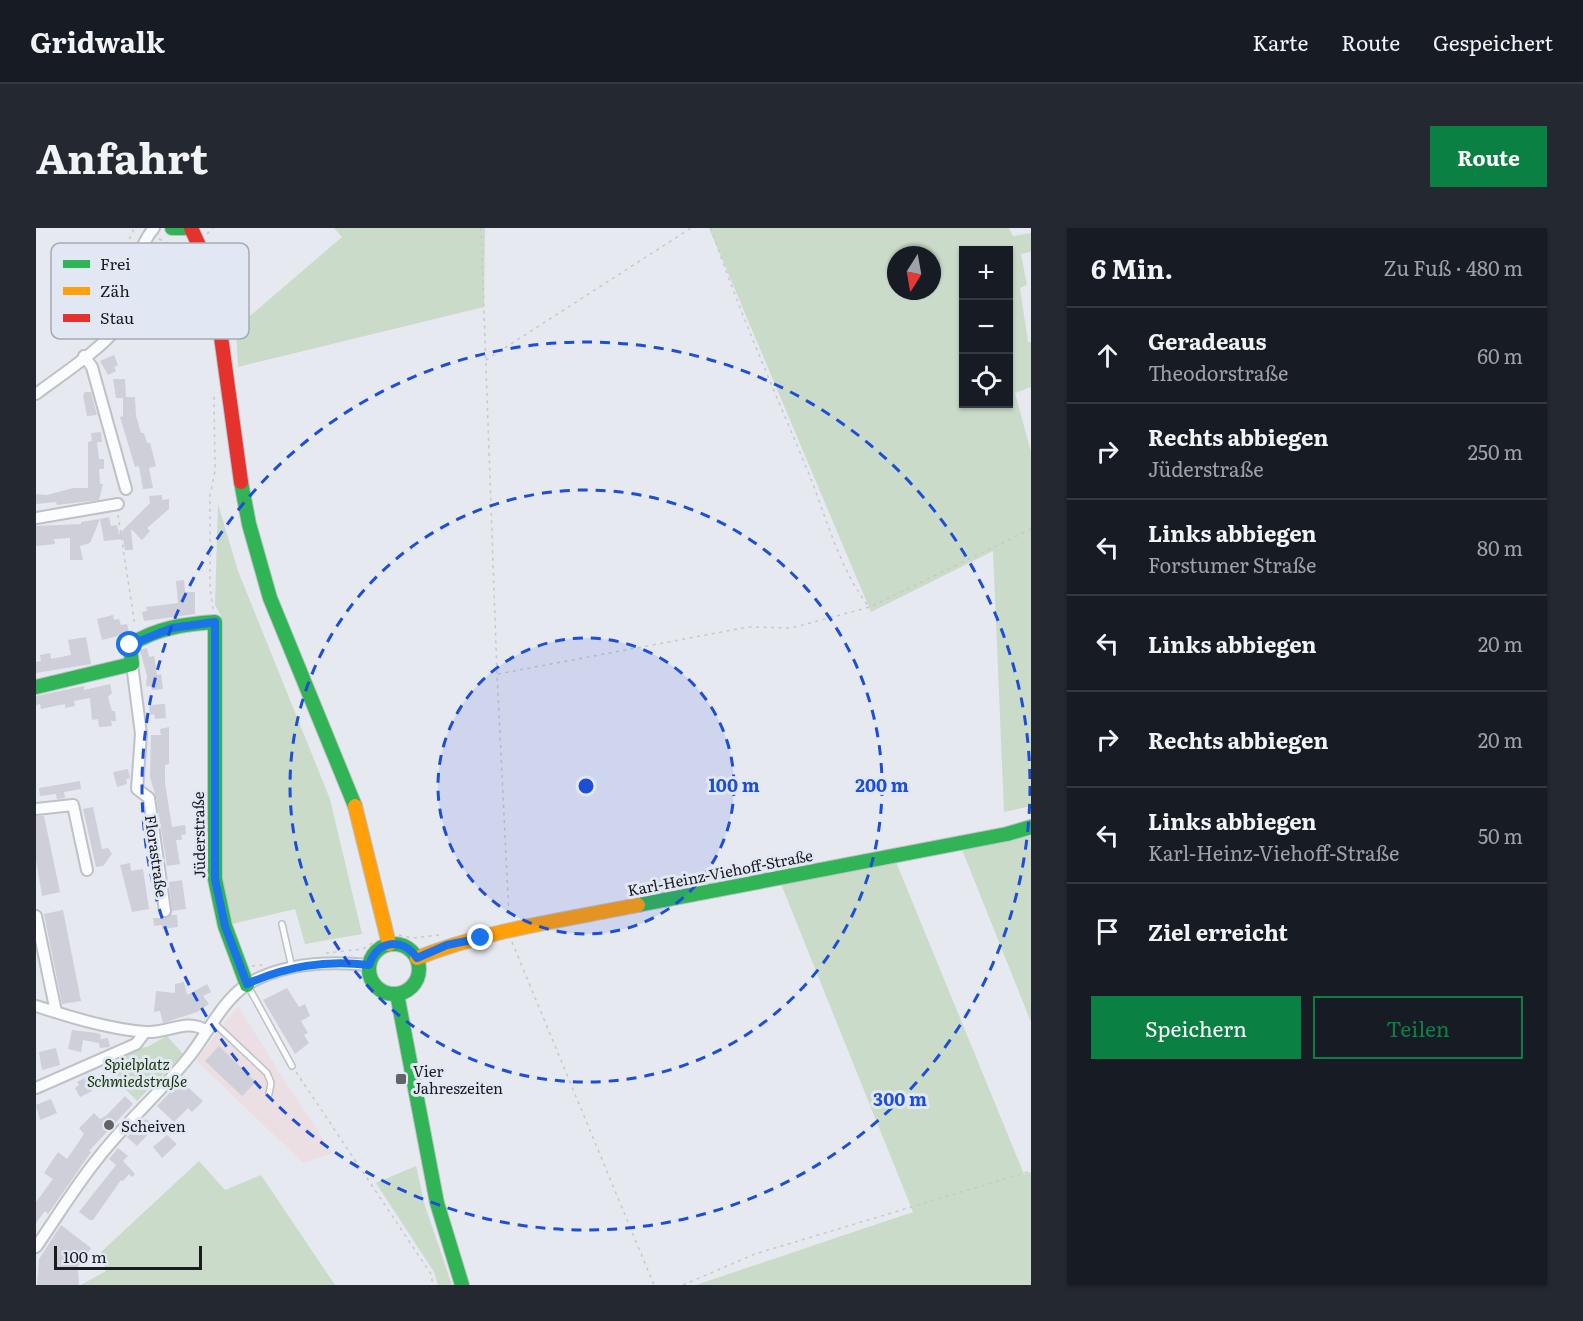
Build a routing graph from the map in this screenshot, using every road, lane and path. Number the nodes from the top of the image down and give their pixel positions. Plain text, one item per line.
1 (134, 228) edge
2 (172, 228) edge
3 (186, 228) edge
4 (191, 228) edge
5 (481, 228) edge
6 (691, 228) edge
7 (711, 228) edge
8 (152, 231) edge
9 (129, 243) edge
10 (171, 243) edge
11 (198, 243) edge
12 (105, 339) edge
13 (221, 339) edge
14 (84, 356) junction
15 (485, 361) junction
16 (214, 383) dead end
17 (36, 393) edge
18 (126, 489) dead end
19 (120, 508) joint
20 (36, 518) edge
21 (1031, 529) edge
22 (870, 607) junction
23 (215, 622) junction
24 (138, 639) junction
25 (132, 664) junction
26 (497, 674) junction
27 (36, 687) edge
28 (36, 809) edge
29 (1031, 827) edge
30 (87, 870) dead end
31 (165, 911) dead end
32 (36, 916) edge
33 (282, 924) dead end
34 (510, 930) junction
35 (371, 944) dead end
36 (389, 944) junction
37 (363, 949) dead end
38 (417, 958) junction
39 (369, 965) junction
40 (292, 968) junction
41 (247, 984) junction
42 (397, 994) junction
43 (36, 1006) edge
44 (56, 1012) junction
45 (211, 1027) junction
46 (145, 1032) junction
47 (292, 1066) joint
48 (36, 1088) edge
49 (269, 1094) dead end
50 (1031, 1171) edge
51 (36, 1247) edge
52 (433, 1285) edge
53 (462, 1285) edge
54 (654, 1285) edge
55 (683, 1285) edge

1 - 9 path
2 - 3 main road
4 - 11 main road
5 - 15 path
6 - 15 path
7 - 22 path
8 - 10 path
12 - 14 street
13 - 36 main road
14 - 17 street
14 - 18 street
15 - 26 path
16 - 23 path
19 - 20 street
19 - 24 path
21 - 22 path
22 - 26 path
23 - 24 main road
23 - 41 main road, Jüderstraße
24 - 25 main road
25 - 27 main road
25 - 31 street, Florastraße
26 - 34 path
28 - 30 street
29 - 34 main road, Karl-Heinz-Viehoff-Straße
32 - 44 street
33 - 40 lane
34 - 38 main road, Karl-Heinz-Viehoff-Straße
34 - 54 path
35 - 37 path
36 - 38 main road
36 - 39 main road
38 - 42 main road
39 - 40 street
39 - 42 main road
40 - 41 street
41 - 45 street
41 - 47 lane, Jüderstraße
42 - 53 main road
43 - 44 street
44 - 46 street
45 - 46 street
45 - 49 lane
45 - 51 street
46 - 48 street
47 - 52 path
50 - 55 path

